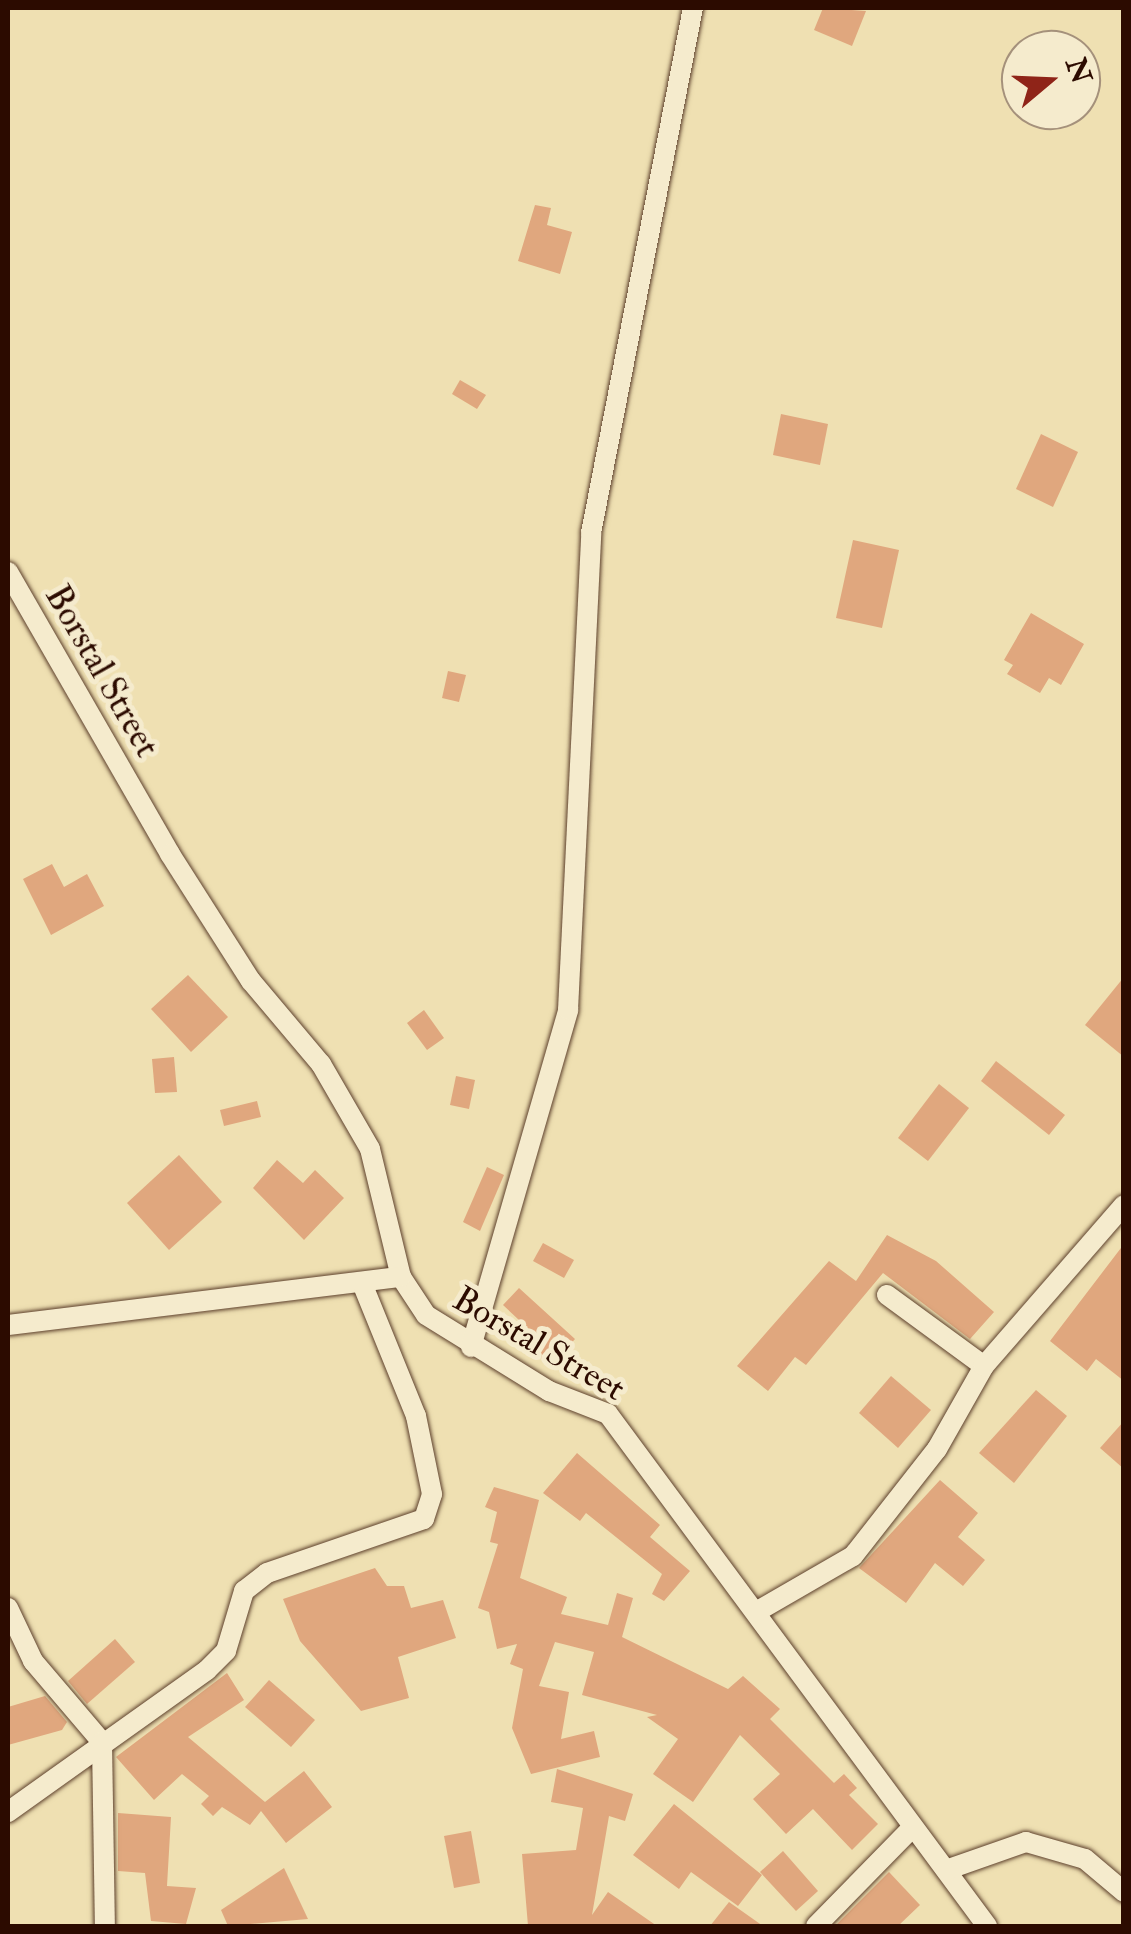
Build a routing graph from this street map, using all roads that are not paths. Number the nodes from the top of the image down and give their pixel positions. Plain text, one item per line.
1 (694, 8) edge
2 (8, 572) edge
3 (1124, 1206) edge
4 (402, 1277) junction
5 (364, 1288) junction
6 (887, 1295) dead end
7 (8, 1325) edge
8 (471, 1348) junction
9 (984, 1366) junction
10 (8, 1608) edge
11 (756, 1612) junction
12 (102, 1742) junction
13 (8, 1812) edge
14 (912, 1828) junction
15 (946, 1870) junction
16 (1124, 1892) edge
17 (105, 1926) edge
18 (816, 1926) edge
19 (987, 1926) edge

1 - 8 street
2 - 4 street, Borstal Street
3 - 9 street
4 - 5 street
4 - 8 street, Borstal Street
5 - 7 street
5 - 12 street
6 - 9 street
8 - 11 street, Borstal Street
9 - 11 street
10 - 12 street
11 - 14 street, Borstal Street
12 - 13 street
12 - 17 street
14 - 15 street, Borstal Street
14 - 18 street
15 - 16 street
15 - 19 street, Borstal Street

